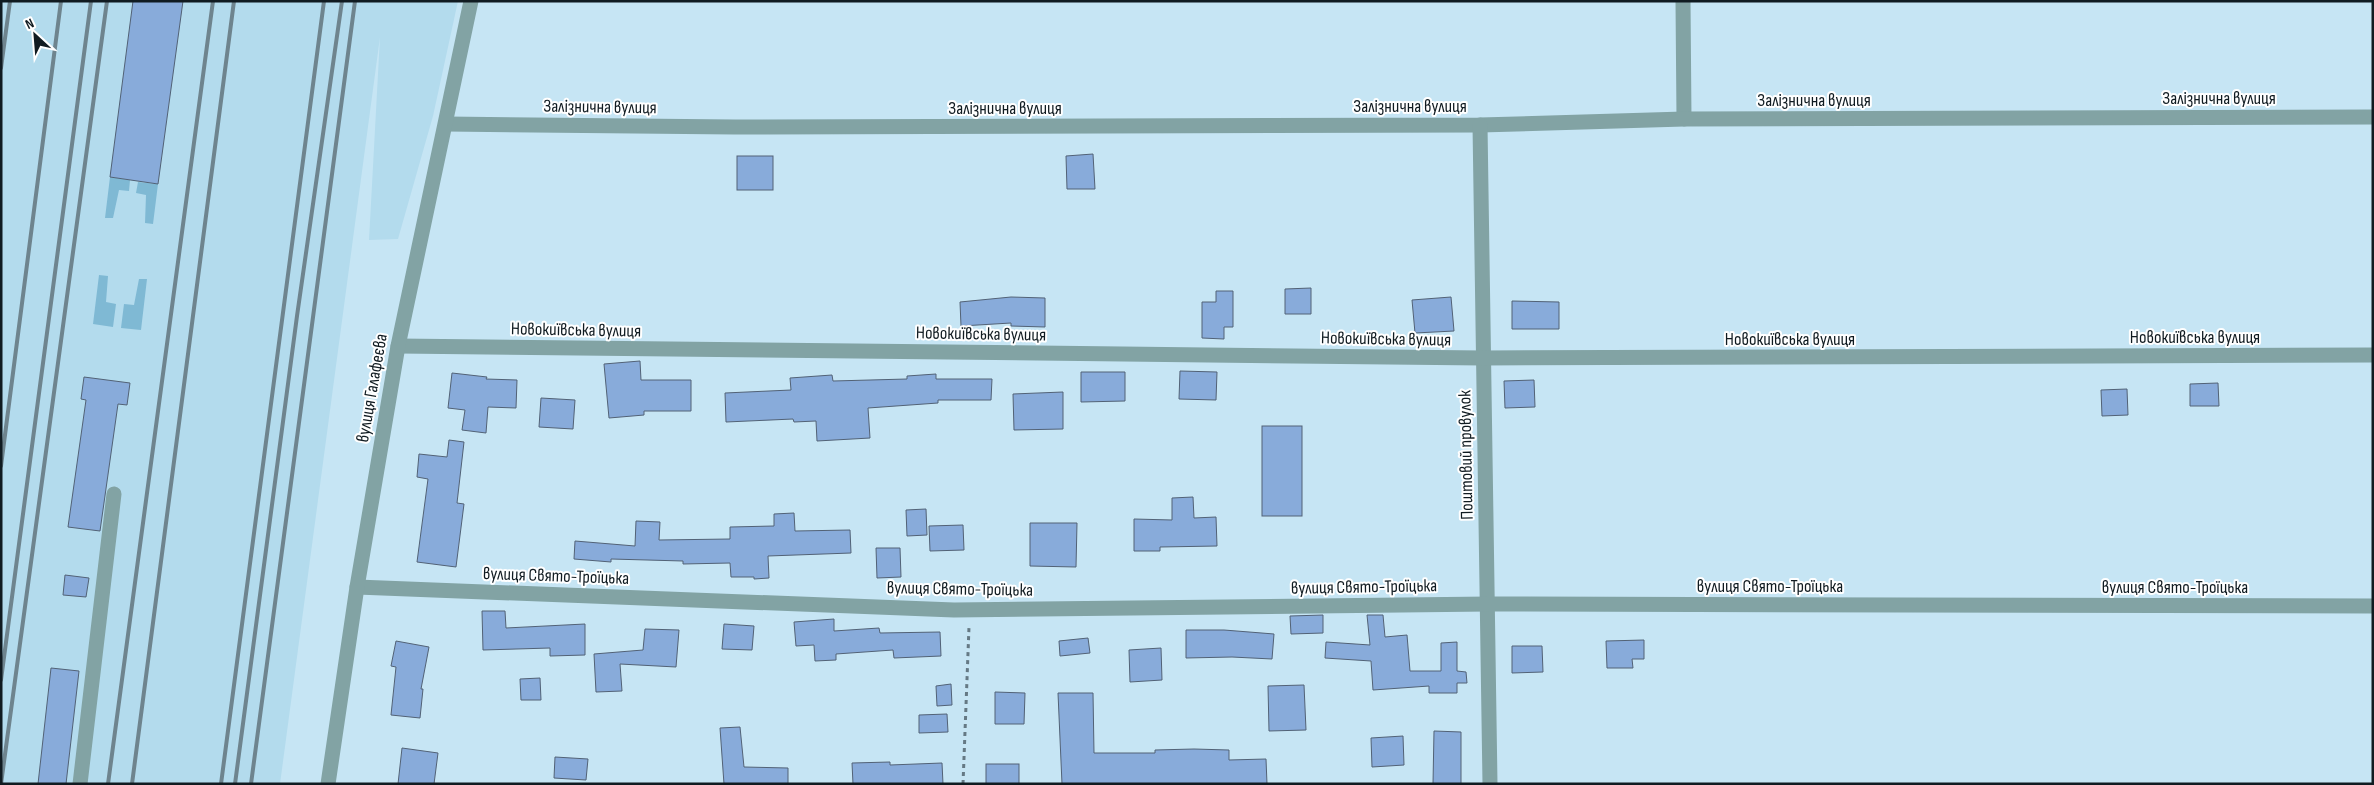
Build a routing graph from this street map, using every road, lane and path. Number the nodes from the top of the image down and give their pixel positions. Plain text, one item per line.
1 (471, 1) edge
2 (1683, 1) edge
3 (2373, 117) edge
4 (1684, 119) junction
5 (446, 124) junction
6 (1480, 125) junction
7 (398, 346) junction
8 (2373, 355) edge
9 (1483, 358) junction
10 (114, 494) dead end
11 (357, 587) junction
12 (1489, 604) junction
13 (2373, 606) edge
14 (970, 610) junction
15 (80, 784) edge
16 (328, 784) edge
17 (963, 784) edge
18 (1490, 784) edge

1 - 5 street, вулиця Галафеєва
2 - 4 street
3 - 4 street, Залізнична вулиця
4 - 6 street, Залізнична вулиця
5 - 6 street, Залізнична вулиця
5 - 7 street, вулиця Галафеєва
6 - 9 street, Поштовий провулок
7 - 9 street, Новокиївська вулиця
7 - 11 street, вулиця Галафеєва
8 - 9 street, Новокиївська вулиця
9 - 12 street, Поштовий провулок
10 - 15 street
11 - 14 street, вулиця Свято-Троїцька
11 - 16 street, вулиця Галафеєва
12 - 13 street, вулиця Свято-Троїцька
12 - 14 street, вулиця Свято-Троїцька
12 - 18 street, Поштовий провулок
14 - 17 path

